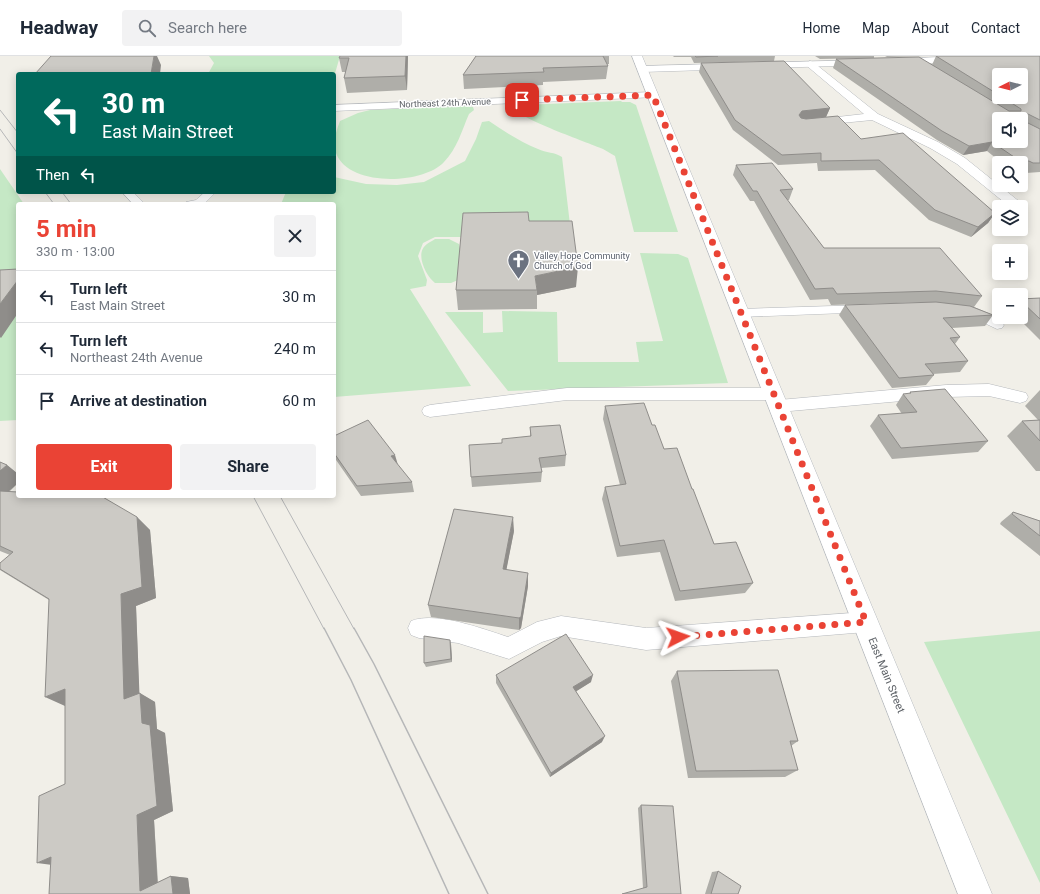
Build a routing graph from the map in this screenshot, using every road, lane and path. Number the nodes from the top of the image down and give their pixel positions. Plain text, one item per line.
1 (637, 56) edge
2 (970, 59) edge
3 (917, 61) junction
4 (871, 62) edge
5 (886, 62) edge
6 (810, 64) junction
7 (642, 69) junction
8 (930, 69) edge
9 (653, 95) junction
10 (336, 108) edge
11 (874, 116) junction
12 (802, 124) edge
13 (129, 194) edge
14 (209, 194) edge
15 (1010, 200) edge
16 (137, 202) edge
17 (200, 202) edge
18 (883, 308) edge
19 (954, 308) edge
20 (741, 313) junction
21 (997, 325) dead end
22 (1020, 397) dead end
23 (776, 400) junction
24 (430, 411) dead end
25 (866, 622) junction
26 (419, 628) dead end
27 (975, 894) edge

1 - 7 street, East Main Street
2 - 3 street
3 - 5 street
3 - 8 lane
4 - 6 street
6 - 7 street
6 - 11 street
7 - 9 street, East Main Street
9 - 10 street, Northeast 24th Avenue
9 - 20 street, East Main Street
11 - 12 street
11 - 15 street
13 - 16 lane
14 - 17 lane
18 - 20 lane
19 - 21 lane
20 - 23 street, East Main Street
22 - 23 lane
23 - 24 lane
23 - 25 street, East Main Street
25 - 26 lane
25 - 27 street, East Main Street

